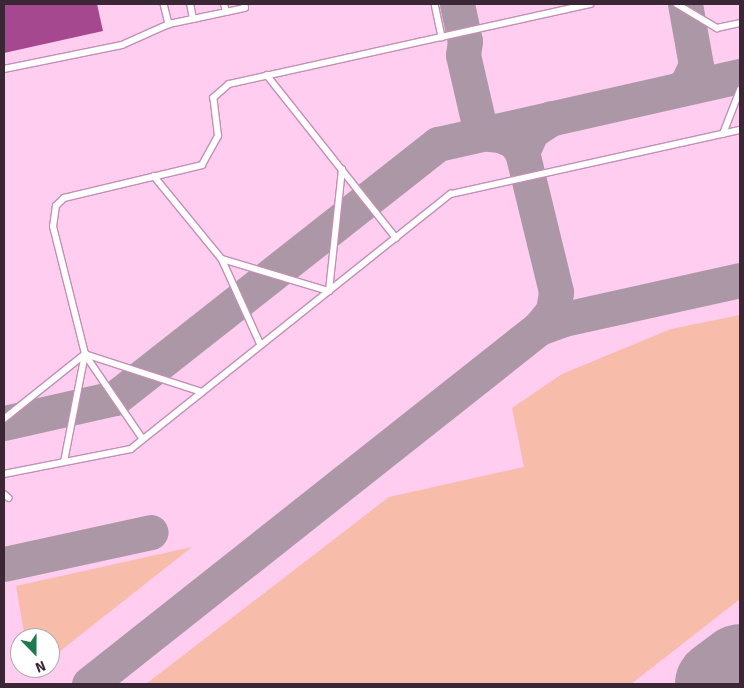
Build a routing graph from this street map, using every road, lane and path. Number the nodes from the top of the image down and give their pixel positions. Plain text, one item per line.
1 (164, 4) edge
2 (190, 4) edge
3 (224, 4) edge
4 (244, 4) edge
5 (434, 4) edge
6 (590, 4) edge
7 (677, 4) edge
8 (226, 12) junction
9 (193, 19) junction
10 (740, 23) edge
11 (169, 24) junction
12 (442, 36) junction
13 (4, 69) edge
14 (267, 75) junction
15 (740, 90) edge
16 (740, 130) edge
17 (723, 134) junction
18 (342, 170) junction
19 (154, 176) junction
20 (396, 238) junction
21 (222, 259) junction
22 (329, 291) junction
23 (262, 345) junction
24 (85, 354) junction
25 (202, 392) junction
26 (4, 419) edge
27 (143, 439) junction
28 (64, 462) junction
29 (4, 474) edge

1 - 11 lane
2 - 9 lane
3 - 8 lane
4 - 8 lane
5 - 12 lane
6 - 12 lane
7 - 10 lane
8 - 9 lane
9 - 11 lane
11 - 13 lane
12 - 14 lane
14 - 18 lane
14 - 19 lane
15 - 17 lane
16 - 17 lane
17 - 20 lane
18 - 20 lane
18 - 22 lane
19 - 21 lane
19 - 24 lane
20 - 22 lane
21 - 22 lane
21 - 23 lane
22 - 23 lane
23 - 25 lane
24 - 25 lane
24 - 26 lane
24 - 27 lane
24 - 28 lane
25 - 27 lane
27 - 28 lane
28 - 29 lane

